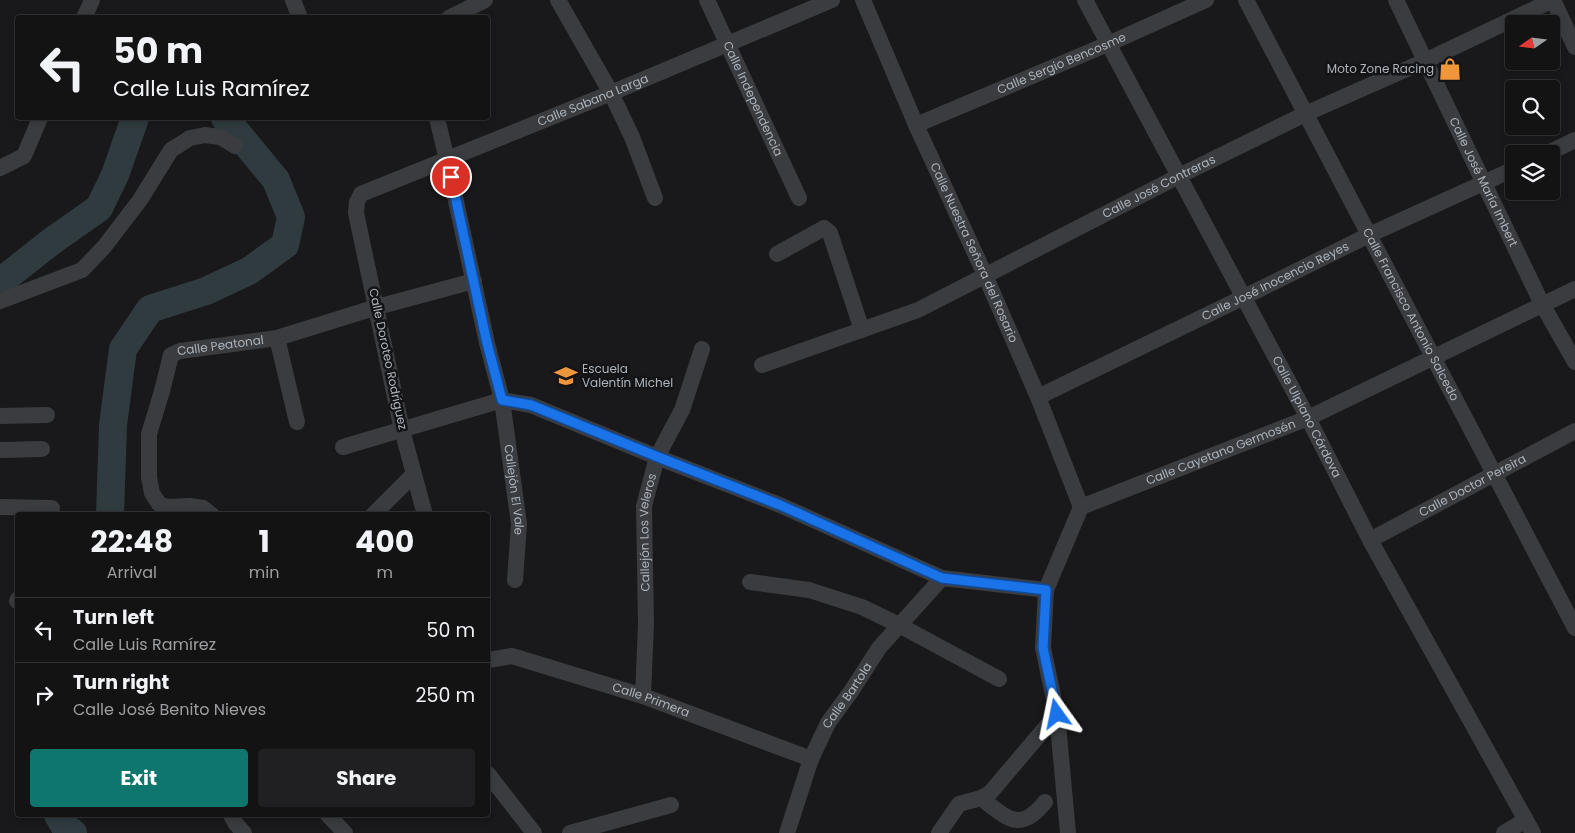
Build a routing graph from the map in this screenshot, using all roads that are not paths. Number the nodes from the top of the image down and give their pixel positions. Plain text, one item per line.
1 (92, 0) edge
2 (293, 0) edge
3 (485, 0) edge
4 (558, 0) edge
5 (707, 0) edge
6 (832, 0) edge
7 (863, 0) edge
8 (1085, 0) edge
9 (1206, 0) edge
10 (1246, 0) edge
11 (1396, 0) edge
12 (1553, 0) edge
13 (85, 15) edge
14 (299, 15) edge
15 (455, 15) edge
16 (727, 44) junction
17 (1108, 44) junction
18 (1575, 47) edge
19 (1425, 61) junction
20 (611, 93) junction
21 (1305, 114) junction
22 (39, 120) edge
23 (438, 120) edge
24 (916, 125) junction
25 (1575, 140) edge
26 (236, 146) dead end
27 (1560, 147) edge
28 (448, 160) junction
29 (0, 168) edge
30 (1505, 174) edge
31 (1179, 176) junction
32 (1484, 184) junction
33 (655, 198) dead end
34 (799, 198) dead end
35 (357, 202) joint
36 (1369, 235) junction
37 (777, 254) dead end
38 (985, 275) junction
39 (474, 281) junction
40 (1575, 289) edge
41 (1244, 298) junction
42 (0, 301) edge
43 (1542, 304) junction
44 (377, 307) junction
45 (862, 330) junction
46 (277, 338) junction
47 (702, 349) dead end
48 (1433, 358) junction
49 (1575, 362) edge
50 (762, 365) dead end
51 (1038, 397) junction
52 (502, 400) junction
53 (47, 415) dead end
54 (0, 416) edge
55 (1308, 418) junction
56 (297, 422) dead end
57 (402, 430) junction
58 (1575, 431) edge
59 (343, 447) dead end
60 (42, 449) dead end
61 (0, 450) edge
62 (658, 457) junction
63 (414, 474) junction
64 (1494, 474) junction
65 (0, 507) edge
66 (1081, 507) junction
67 (52, 508) dead end
68 (25, 511) edge
69 (209, 512) edge
70 (376, 512) edge
71 (424, 512) edge
72 (1370, 540) junction
73 (942, 578) junction
74 (515, 580) dead end
75 (750, 582) dead end
76 (1046, 590) junction
77 (899, 625) junction
78 (1575, 628) edge
79 (490, 660) edge
80 (999, 679) dead end
81 (643, 696) junction
82 (1057, 714) junction
83 (811, 759) junction
84 (490, 777) edge
85 (981, 798) junction
86 (1045, 802) dead end
87 (671, 805) dead end
88 (330, 817) edge
89 (1530, 827) edge
90 (345, 833) edge
91 (534, 833) edge
92 (570, 833) edge
93 (787, 833) edge
94 (939, 833) edge
95 (1068, 833) edge
96 (1504, 833) edge

1 - 13 street
2 - 14 street
3 - 15 street
4 - 20 street
5 - 16 street, Calle Independencia
6 - 16 street, Calle Sabana Larga
7 - 24 street, Calle Nuestra Señora del Rosario
8 - 17 street, Calle Ulpiano Córdova
9 - 17 street, Calle Sergio Bencosme
10 - 21 street, Calle Francisco Antonio Salcedo
11 - 19 street, Calle José María Imbert
12 - 18 street
12 - 19 street, Calle José Contreras
16 - 20 street, Calle Sabana Larga
16 - 34 street, Calle Independencia
17 - 24 street, Calle Sergio Bencosme
17 - 31 street, Calle Ulpiano Córdova
19 - 21 street, Calle José Contreras
19 - 32 street, Calle José María Imbert
20 - 28 street, Calle Sabana Larga
20 - 33 street
21 - 31 street, Calle José Contreras
21 - 36 street, Calle Francisco Antonio Salcedo
22 - 29 street
23 - 28 street, Callejón El Vale
24 - 38 street, Calle Nuestra Señora del Rosario
25 - 27 street
26 - 42 street
28 - 35 street, Calle Sabana Larga
28 - 39 street, Callejón El Vale
30 - 32 street, Calle José Inocencio Reyes
31 - 38 street, Calle José Contreras
31 - 41 street, Calle Ulpiano Córdova
32 - 36 street, Calle José Inocencio Reyes
32 - 43 street, Calle José María Imbert
35 - 44 street, Calle Doroteo Rodríguez
36 - 41 street, Calle José Inocencio Reyes
36 - 48 street, Calle Francisco Antonio Salcedo
37 - 45 street
38 - 45 street, Calle José Contreras
38 - 51 street, Calle Nuestra Señora del Rosario
39 - 44 street, Calle Peatonal
39 - 52 street, Callejón El Vale
40 - 43 street, Calle Cayetano Germosén
41 - 51 street, Calle José Inocencio Reyes
41 - 55 street, Calle Ulpiano Córdova
43 - 48 street, Calle Cayetano Germosén
43 - 49 street, Calle José María Imbert
44 - 46 street, Calle Peatonal
44 - 57 street, Calle Doroteo Rodríguez
45 - 50 street, Calle José Contreras
46 - 56 street
46 - 69 street, Calle Peatonal
47 - 62 street, Callejón Los Veleros
48 - 55 street, Calle Cayetano Germosén
48 - 64 street, Calle Francisco Antonio Salcedo
51 - 66 street, Calle Nuestra Señora del Rosario
52 - 57 street
52 - 62 street
52 - 74 street, Callejón El Vale
53 - 54 street
55 - 66 street, Calle Cayetano Germosén
55 - 72 street, Calle Ulpiano Córdova
57 - 59 street
57 - 63 street, Calle Doroteo Rodríguez
58 - 64 street, Calle Doctor Pereira
60 - 61 street
62 - 73 street
62 - 81 street, Callejón Los Veleros
63 - 70 street
63 - 71 street, Calle Doroteo Rodríguez
64 - 72 street, Calle Doctor Pereira
64 - 78 street, Calle Francisco Antonio Salcedo
65 - 68 street
66 - 76 street
67 - 68 street
72 - 89 street, Calle Ulpiano Córdova
73 - 76 street
73 - 77 street, Calle Bartola
75 - 77 street
76 - 82 street
77 - 80 street
77 - 83 street, Calle Bartola
79 - 81 street, Calle Primera
81 - 83 street, Calle Primera
82 - 85 street
82 - 95 street
83 - 93 street, Calle Bartola
84 - 91 street
85 - 86 street
85 - 94 street
87 - 92 street
88 - 90 street
89 - 96 street

